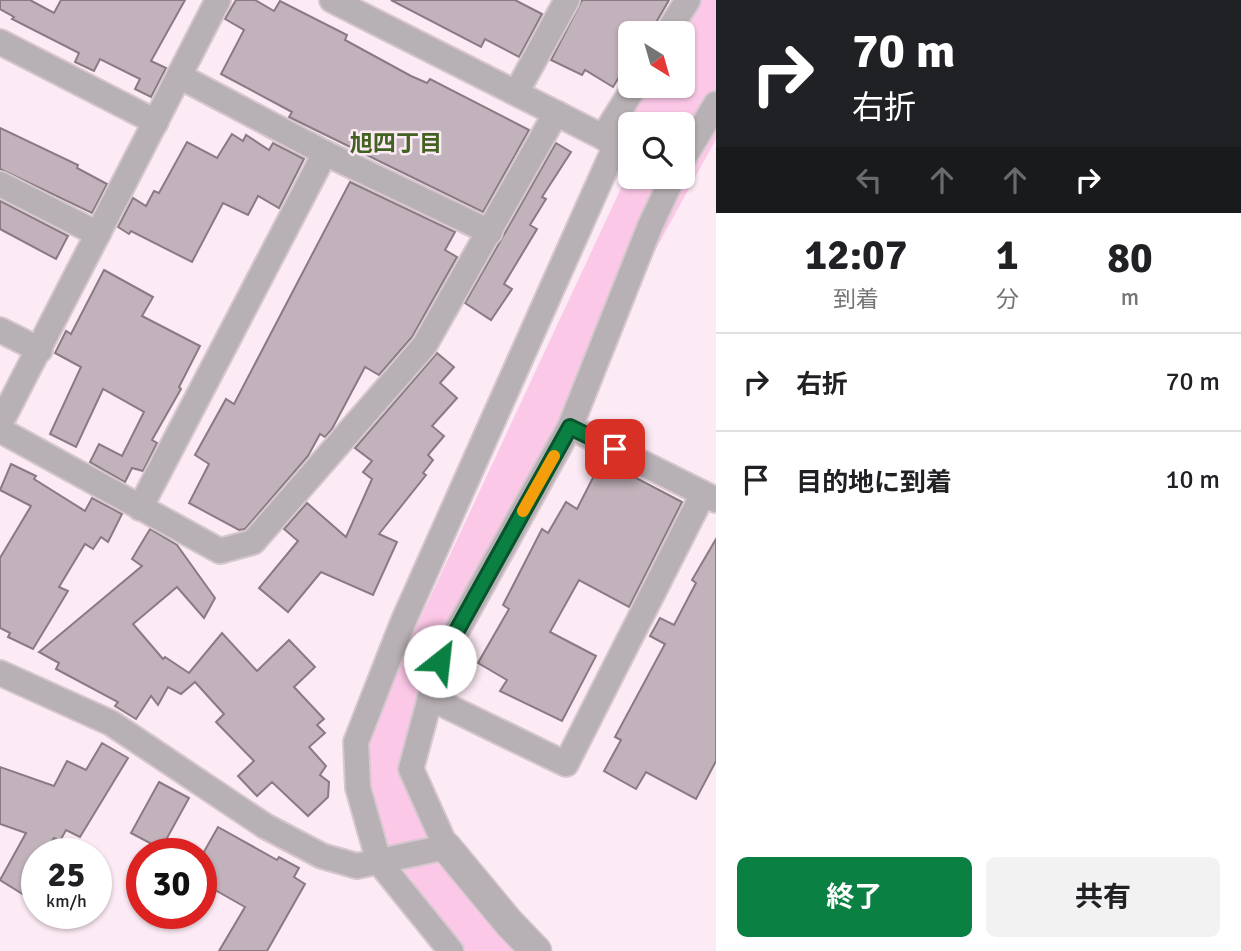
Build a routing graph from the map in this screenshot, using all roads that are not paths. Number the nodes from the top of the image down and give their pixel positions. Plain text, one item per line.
1 (218, 0) edge
2 (332, 0) edge
3 (567, 0) edge
4 (688, 0) edge
5 (675, 21) edge
6 (0, 42) edge
7 (179, 76) junction
8 (516, 93) junction
9 (631, 98) edge
10 (716, 104) edge
11 (556, 113) junction
12 (156, 122) junction
13 (695, 139) edge
14 (616, 147) edge
15 (326, 153) junction
16 (0, 184) edge
17 (662, 189) edge
18 (490, 232) junction
19 (98, 234) junction
20 (0, 330) edge
21 (40, 350) junction
22 (0, 424) edge
23 (570, 427) junction
24 (0, 430) edge
25 (710, 497) edge
26 (140, 508) junction
27 (0, 673) edge
28 (430, 698) junction
29 (446, 847) junction
30 (379, 862) junction
31 (451, 951) edge
32 (536, 951) edge

1 - 7 street
2 - 8 street
3 - 8 street
4 - 5 street
6 - 12 street
7 - 12 street
7 - 15 street
8 - 11 street
9 - 14 street
10 - 13 street
11 - 14 street
11 - 18 street
12 - 19 street
14 - 30 street
15 - 18 street
15 - 26 street
16 - 19 street
17 - 23 street
18 - 26 street
19 - 21 street
20 - 21 street
21 - 22 street
23 - 25 street
23 - 28 street
24 - 26 street
25 - 28 street
27 - 30 street
28 - 29 street
29 - 30 street
29 - 32 street
30 - 31 street

